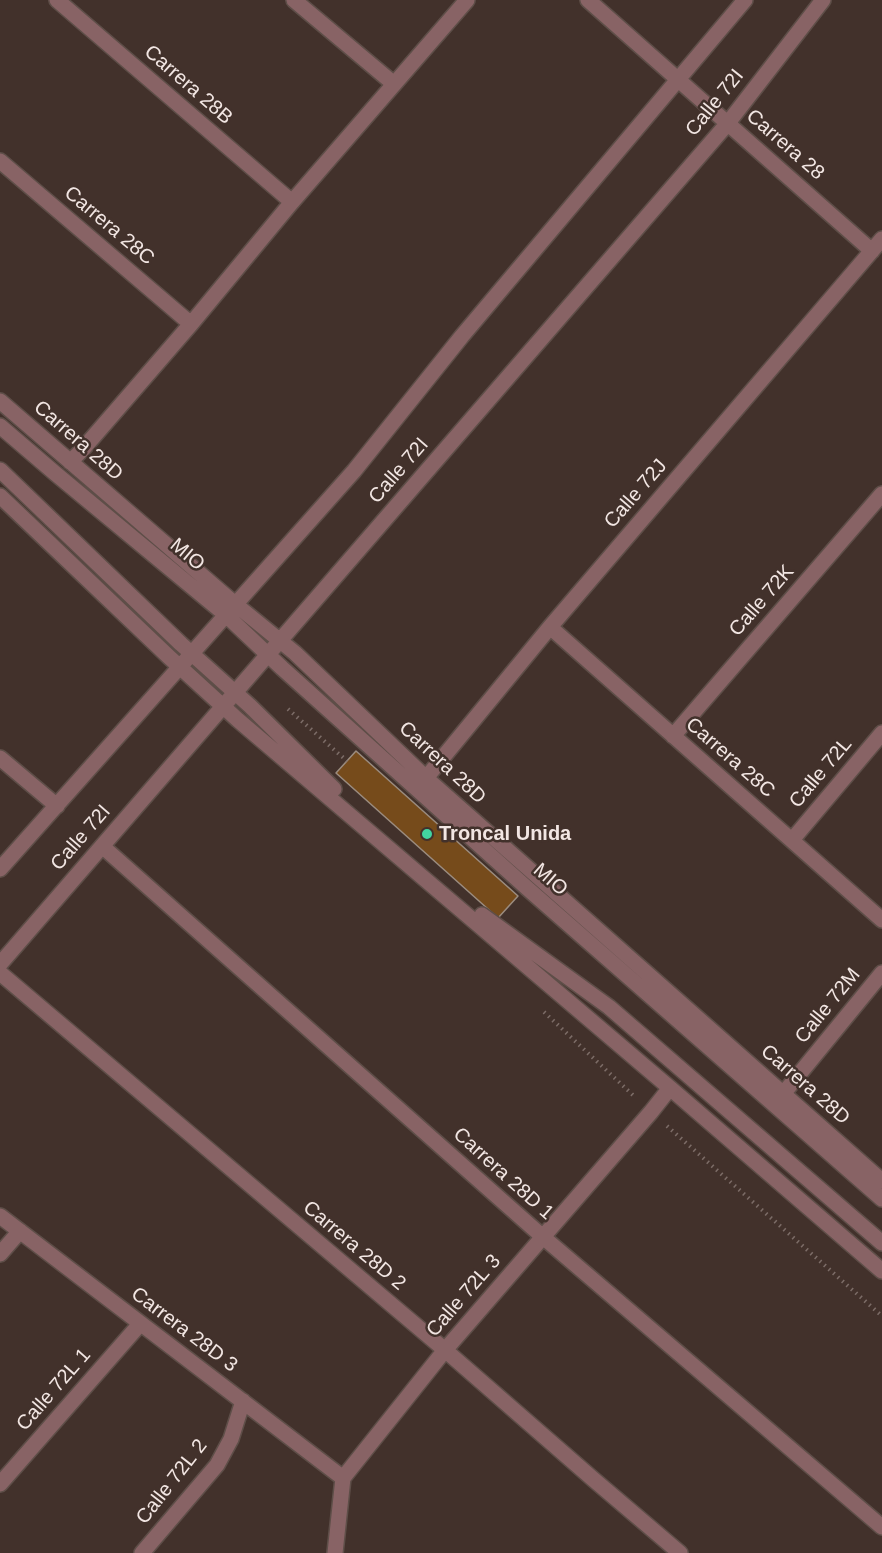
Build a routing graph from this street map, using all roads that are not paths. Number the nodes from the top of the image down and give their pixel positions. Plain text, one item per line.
1 (57, 0) edge
2 (294, 0) edge
3 (467, 0) edge
4 (588, 0) edge
5 (745, 0) edge
6 (823, 0) edge
7 (678, 80) junction
8 (394, 84) junction
9 (728, 123) junction
10 (0, 161) edge
11 (292, 202) junction
12 (877, 245) edge
13 (191, 324) junction
14 (0, 401) edge
15 (0, 426) edge
16 (70, 462) junction
17 (0, 470) edge
18 (882, 494) edge
19 (0, 496) edge
20 (230, 609) junction
21 (550, 627) junction
22 (280, 640) junction
23 (191, 654) junction
24 (268, 654) junction
25 (180, 667) junction
26 (235, 692) junction
27 (223, 706) junction
28 (882, 733) edge
29 (673, 736) junction
30 (0, 758) edge
31 (426, 778) junction
32 (57, 806) junction
33 (792, 840) junction
34 (102, 846) junction
35 (0, 869) edge
36 (882, 920) edge
37 (0, 964) edge
38 (0, 973) edge
39 (882, 973) edge
40 (670, 1088) junction
41 (783, 1094) junction
42 (882, 1181) edge
43 (882, 1199) edge
44 (0, 1216) edge
45 (20, 1231) junction
46 (543, 1237) junction
47 (882, 1243) edge
48 (0, 1254) edge
49 (882, 1271) edge
50 (140, 1323) junction
51 (445, 1350) junction
52 (243, 1401) junction
53 (343, 1478) junction
54 (0, 1484) edge
55 (882, 1527) edge
56 (142, 1553) edge
57 (335, 1553) edge
58 (680, 1553) edge

1 - 11 street, Carrera 28B
2 - 8 street
3 - 8 street
4 - 7 street, Carrera 28
5 - 7 street, Calle 72I
6 - 9 street, Calle 72I
7 - 9 street, Carrera 28
7 - 20 street, Calle 72I
8 - 11 street
9 - 12 street, Carrera 28
9 - 22 street, Calle 72I
10 - 13 street, Carrera 28C
11 - 13 street
12 - 21 street, Calle 72J
13 - 16 street
14 - 16 street, Carrera 28D
15 - 20 street, MIO
16 - 20 street, Carrera 28D
17 - 23 street
18 - 29 street, Calle 72K
19 - 25 street
20 - 22 street, Carrera 28D
20 - 23 street, Calle 72I
20 - 24 street, MIO
21 - 29 street, Carrera 28C
21 - 31 street, Calle 72J
22 - 24 street, Calle 72I
22 - 31 street, Carrera 28D
23 - 25 street, Calle 72I
23 - 26 street
24 - 26 street, Calle 72I
24 - 43 street, MIO
25 - 27 street
25 - 32 street, Calle 72I
26 - 27 street, Calle 72I
26 - 47 street
27 - 34 street, Calle 72I
27 - 40 street
28 - 33 street, Calle 72L
29 - 33 street, Carrera 28C
30 - 32 street
31 - 41 street, Carrera 28D
32 - 35 street, Calle 72I
33 - 36 street, Carrera 28C
34 - 37 street, Calle 72I
34 - 46 street, Carrera 28D 1
38 - 51 street, Carrera 28D 2
39 - 41 street, Calle 72M
40 - 46 street, Calle 72L 3
40 - 49 street
41 - 42 street, Carrera 28D
44 - 45 street, Carrera 28D 3
45 - 48 street
45 - 50 street, Carrera 28D 3
46 - 51 street, Calle 72L 3
46 - 55 street, Carrera 28D 1
50 - 52 street, Carrera 28D 3
50 - 54 street, Calle 72L 1
51 - 53 street, Calle 72L 3
51 - 58 street, Carrera 28D 2
52 - 53 street, Carrera 28D 3
52 - 56 street, Calle 72L 2
53 - 57 street

